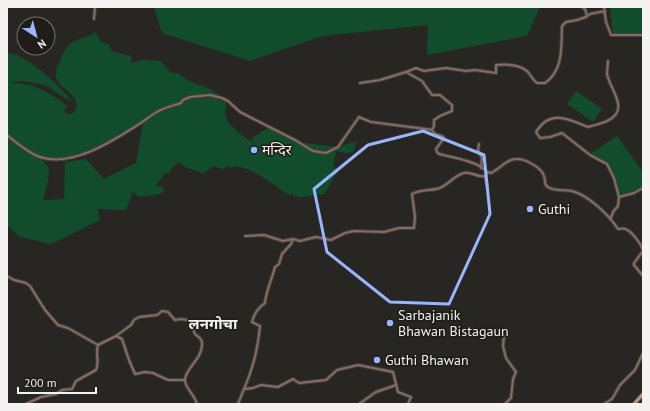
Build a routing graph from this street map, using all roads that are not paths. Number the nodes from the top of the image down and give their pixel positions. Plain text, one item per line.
1 (95, 7) edge
2 (582, 7) edge
3 (604, 7) edge
4 (604, 11) junction
5 (587, 16) junction
6 (94, 19) dead end
7 (643, 35) edge
8 (608, 61) dead end
9 (406, 72) junction
10 (360, 83) dead end
11 (432, 130) junction
12 (7, 135) edge
13 (479, 144) dead end
14 (481, 168) junction
15 (487, 172) junction
16 (485, 176) junction
17 (487, 186) dead end
18 (643, 188) edge
19 (619, 197) junction
20 (611, 218) junction
21 (245, 236) dead end
22 (293, 239) junction
23 (7, 276) edge
24 (643, 276) edge
25 (116, 336) junction
26 (504, 336) dead end
27 (98, 345) junction
28 (643, 353) edge
29 (184, 380) junction
30 (396, 385) junction
31 (244, 389) junction
32 (643, 394) edge
33 (26, 404) edge
34 (197, 404) edge
35 (238, 404) edge
36 (359, 404) edge
37 (408, 404) edge
38 (505, 404) edge
39 (604, 404) edge
40 (634, 404) edge

1 - 6 street
2 - 5 street
3 - 4 street
4 - 5 street
4 - 7 street
5 - 9 street
8 - 19 street
9 - 10 street
9 - 11 street
11 - 12 street
11 - 14 street
13 - 14 street
14 - 15 street
15 - 16 street
15 - 20 street
16 - 17 street
16 - 22 street
18 - 19 street
19 - 20 street
20 - 24 street
21 - 22 street
22 - 31 street
23 - 27 street
25 - 27 street
25 - 29 street
25 - 29 street
26 - 38 street
27 - 33 street
28 - 39 street
29 - 34 street
30 - 31 street
30 - 36 street
30 - 37 street
31 - 35 street
32 - 40 street

